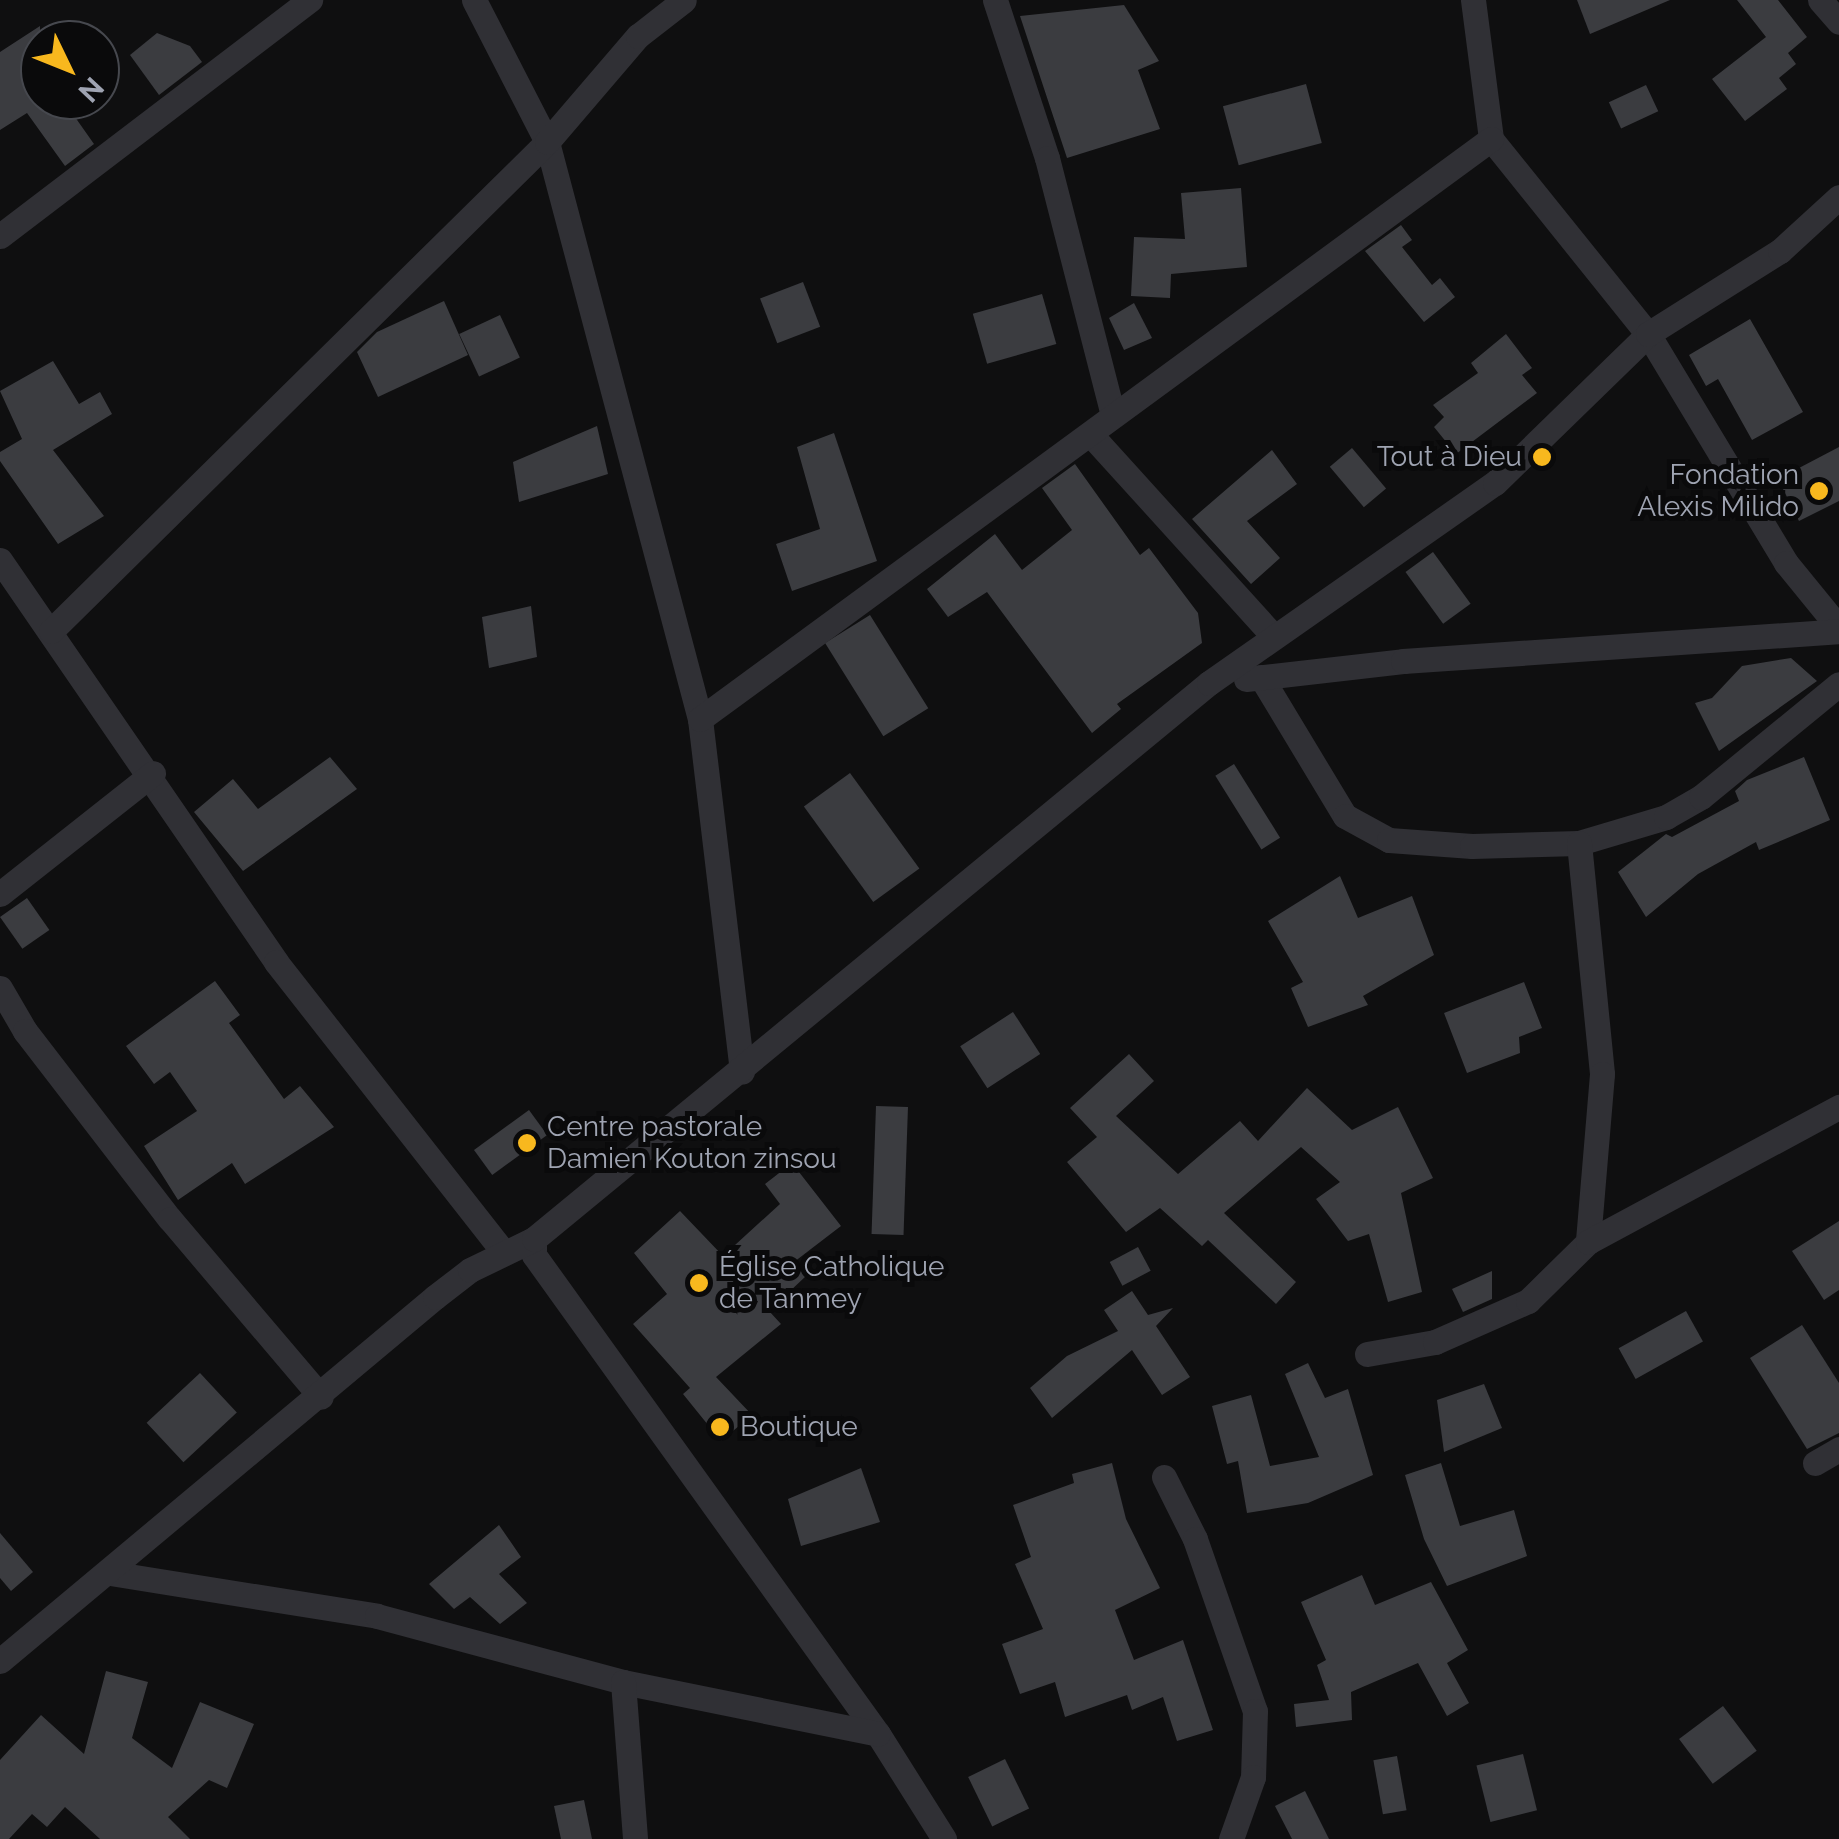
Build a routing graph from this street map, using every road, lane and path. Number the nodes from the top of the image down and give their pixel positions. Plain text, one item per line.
1 (310, 0) edge
2 (474, 0) edge
3 (684, 0) edge
4 (995, 0) edge
5 (1473, 0) edge
6 (1820, 0) edge
7 (1839, 22) edge
8 (1491, 139) junction
9 (547, 142) junction
10 (1839, 197) edge
11 (0, 236) edge
12 (1648, 334) junction
13 (1112, 412) junction
14 (1092, 436) junction
15 (0, 560) edge
16 (1839, 630) edge
17 (52, 631) junction
18 (1274, 637) junction
19 (1261, 677) junction
20 (1209, 683) junction
21 (1839, 684) edge
22 (700, 719) junction
23 (153, 773) junction
24 (1579, 843) junction
25 (0, 894) edge
26 (0, 988) edge
27 (742, 1072) junction
28 (1839, 1107) edge
29 (534, 1240) junction
30 (1588, 1242) junction
31 (502, 1252) junction
32 (1367, 1354) dead end
33 (320, 1397) junction
34 (1839, 1449) edge
35 (1815, 1463) dead end
36 (1164, 1477) dead end
37 (110, 1573) junction
38 (0, 1661) edge
39 (623, 1682) junction
40 (878, 1734) junction
41 (635, 1839) edge
42 (944, 1839) edge
43 (1231, 1839) edge

1 - 11 street
2 - 9 street
3 - 9 street
4 - 13 street
5 - 8 street
6 - 7 street
8 - 12 street
8 - 13 street
9 - 17 street
9 - 22 street
10 - 12 street
12 - 16 street
12 - 18 street
13 - 14 street
14 - 18 street
14 - 22 street
15 - 17 street
16 - 19 street
17 - 23 street
18 - 20 street
19 - 20 street
19 - 24 street
20 - 27 street
21 - 24 street
22 - 27 street
23 - 25 street
23 - 31 street
24 - 30 street
26 - 33 street
27 - 29 street
28 - 30 street
29 - 31 street
29 - 40 street
30 - 32 street
31 - 33 street
33 - 37 street
34 - 35 street
36 - 43 street
37 - 38 street
37 - 39 street
39 - 40 street
39 - 41 street
40 - 42 street

